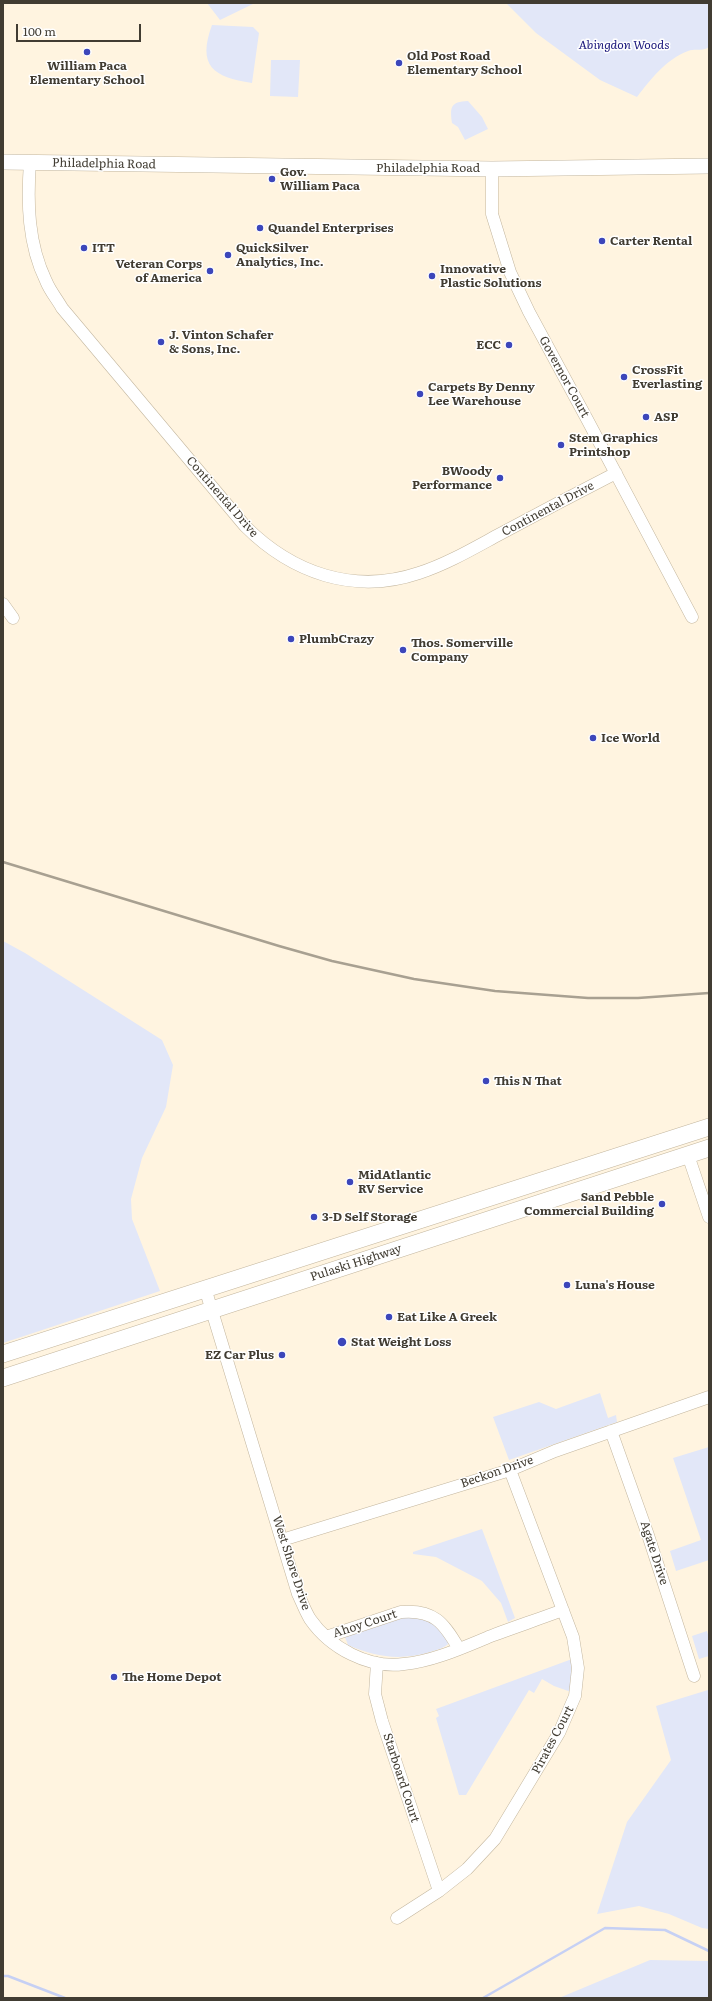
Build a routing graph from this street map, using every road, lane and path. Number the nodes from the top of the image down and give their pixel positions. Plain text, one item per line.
1 (3, 162) edge
2 (30, 162) junction
3 (709, 166) edge
4 (492, 169) junction
5 (616, 474) junction
6 (3, 604) edge
7 (692, 617) dead end
8 (12, 618) dead end
9 (709, 1127) edge
10 (709, 1148) edge
11 (688, 1154) junction
12 (709, 1217) edge
13 (205, 1288) junction
14 (212, 1309) junction
15 (3, 1354) edge
16 (3, 1378) edge
17 (709, 1397) edge
18 (611, 1431) junction
19 (510, 1470) junction
20 (282, 1540) junction
21 (563, 1610) junction
22 (326, 1637) junction
23 (460, 1649) junction
24 (377, 1663) junction
25 (694, 1676) dead end
26 (439, 1891) junction
27 (397, 1918) dead end

1 - 2 main road, Philadelphia Road
2 - 4 main road, Philadelphia Road
2 - 5 street, Continental Drive
3 - 4 main road, Philadelphia Road
4 - 5 street, Governor Court
5 - 7 street, Governor Court
6 - 8 street
9 - 13 highway, Pulaski Highway
10 - 11 highway, Pulaski Highway
11 - 12 street
11 - 14 highway, Pulaski Highway
13 - 14 street, West Shore Drive
13 - 15 highway, Pulaski Highway
14 - 16 highway, Pulaski Highway
14 - 20 street, West Shore Drive
17 - 18 street, Beckon Drive
18 - 19 street, Beckon Drive
18 - 25 street, Agate Drive
19 - 20 street, Beckon Drive
19 - 21 street, Pirates Court
20 - 22 street, West Shore Drive
21 - 23 street, West Shore Drive
21 - 26 street, Pirates Court
22 - 23 street, Ahoy Court
22 - 24 street, West Shore Drive
23 - 24 street, West Shore Drive
24 - 26 street, Starboard Court
26 - 27 street, Pirates Court

